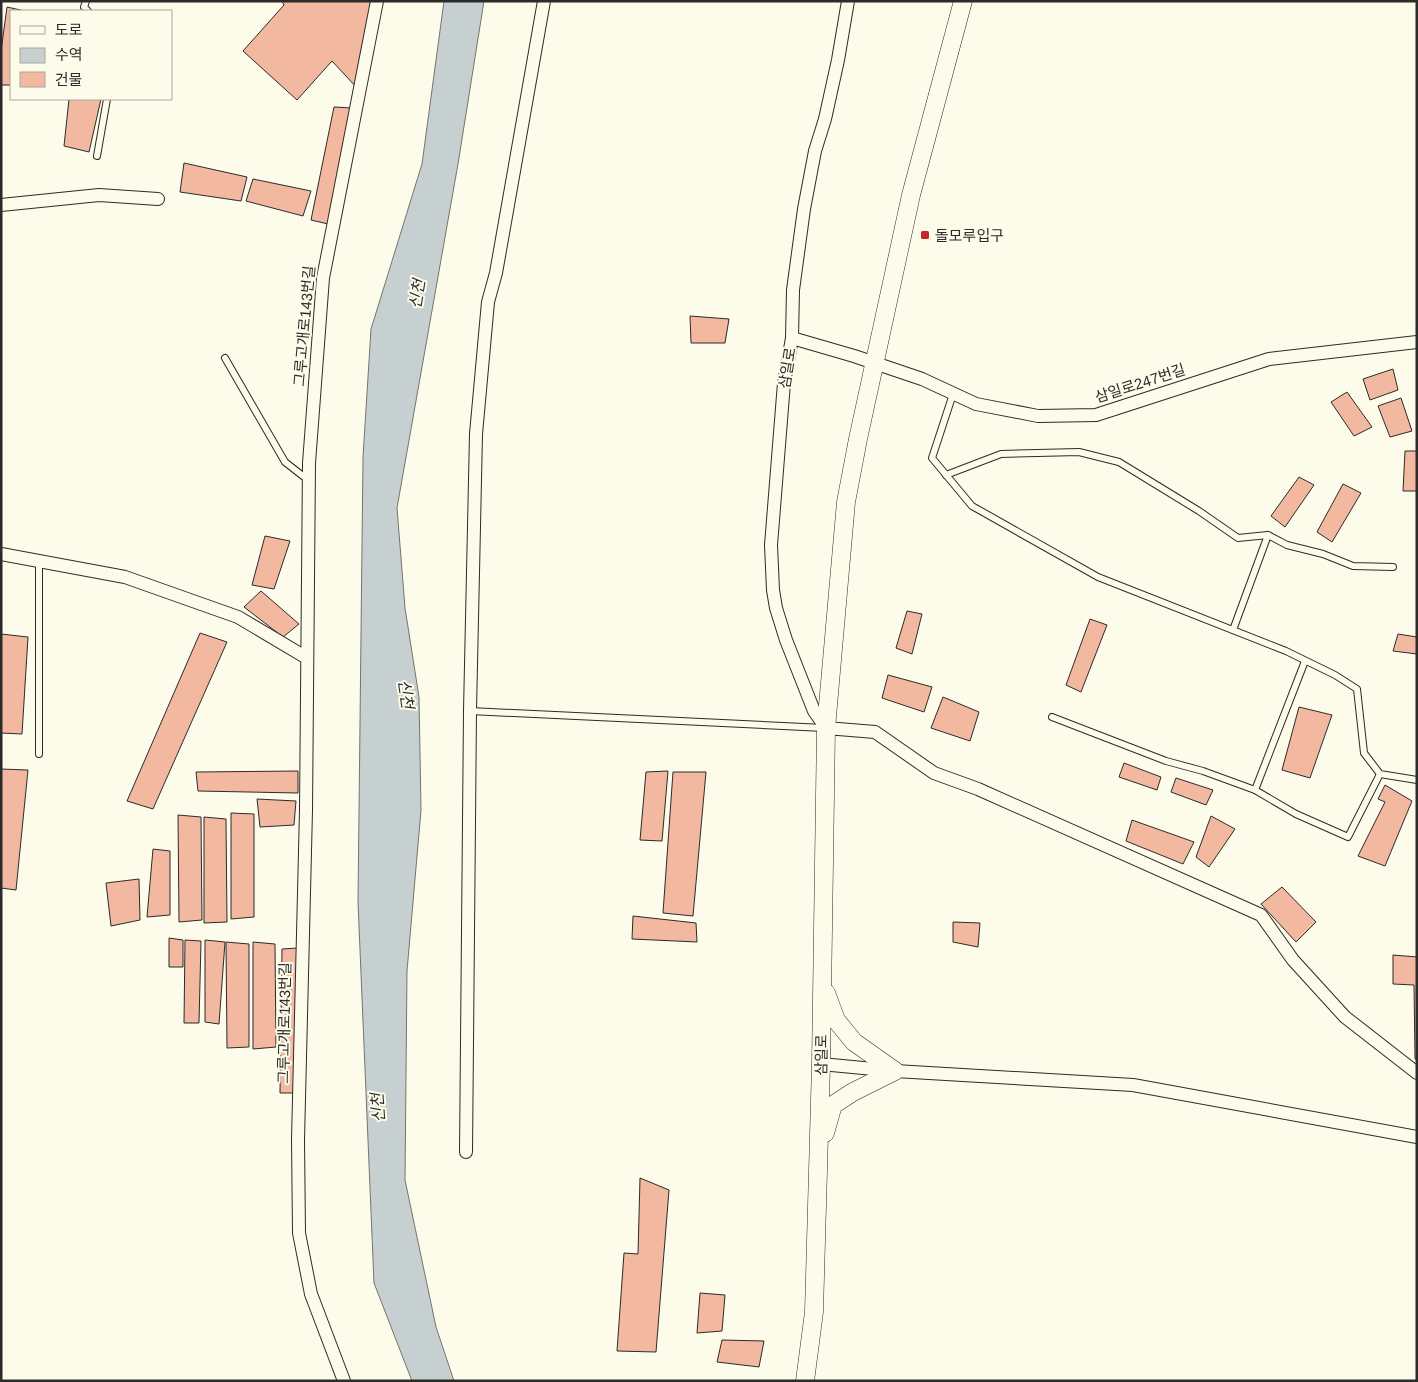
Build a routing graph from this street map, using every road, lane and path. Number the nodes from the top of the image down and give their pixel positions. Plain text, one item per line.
1 (378, 1) edge
2 (544, 1) edge
3 (848, 1) edge
4 (963, 1) edge
5 (107, 100) edge
6 (97, 156) dead end
7 (158, 199) dead end
8 (1, 206) edge
9 (792, 338) junction
10 (1417, 342) edge
11 (225, 358) dead end
12 (874, 364) junction
13 (953, 394) junction
14 (946, 474) junction
15 (308, 481) junction
16 (1268, 535) junction
17 (1, 554) edge
18 (40, 561) junction
19 (1393, 567) dead end
20 (1233, 630) junction
21 (307, 658) junction
22 (1305, 660) junction
23 (470, 711) junction
24 (1052, 718) dead end
25 (826, 728) junction
26 (40, 754) dead end
27 (1380, 774) junction
28 (1417, 780) edge
29 (1255, 790) junction
30 (822, 982) junction
31 (821, 1064) junction
32 (895, 1072) junction
33 (1417, 1073) edge
34 (1417, 1137) edge
35 (466, 1152) dead end
36 (818, 1160) junction
37 (344, 1381) edge
38 (805, 1381) edge

1 - 15 street, 그루고개로143번길
2 - 23 street
3 - 9 street, 삼일로
4 - 12 main road, 삼일로
5 - 6 lane
7 - 8 street
9 - 12 street, 삼일로247번길
9 - 25 street, 삼일로
10 - 13 street, 삼일로247번길
11 - 15 lane
12 - 13 street, 삼일로247번길
12 - 25 main road, 삼일로
13 - 14 lane
14 - 16 lane
14 - 20 lane
15 - 21 street, 그루고개로143번길
16 - 19 lane
16 - 20 lane
17 - 18 street
18 - 21 street
18 - 26 lane
20 - 22 lane
21 - 37 street, 그루고개로143번길
22 - 27 lane
22 - 29 lane
23 - 25 lane
23 - 35 street
24 - 29 lane
25 - 30 main road, 삼일로
25 - 33 street
27 - 28 lane
27 - 29 lane
30 - 31 main road, 삼일로
30 - 32 main road
31 - 32 street
31 - 36 main road, 삼일로
32 - 34 street
32 - 36 main road
36 - 38 main road, 삼일로

